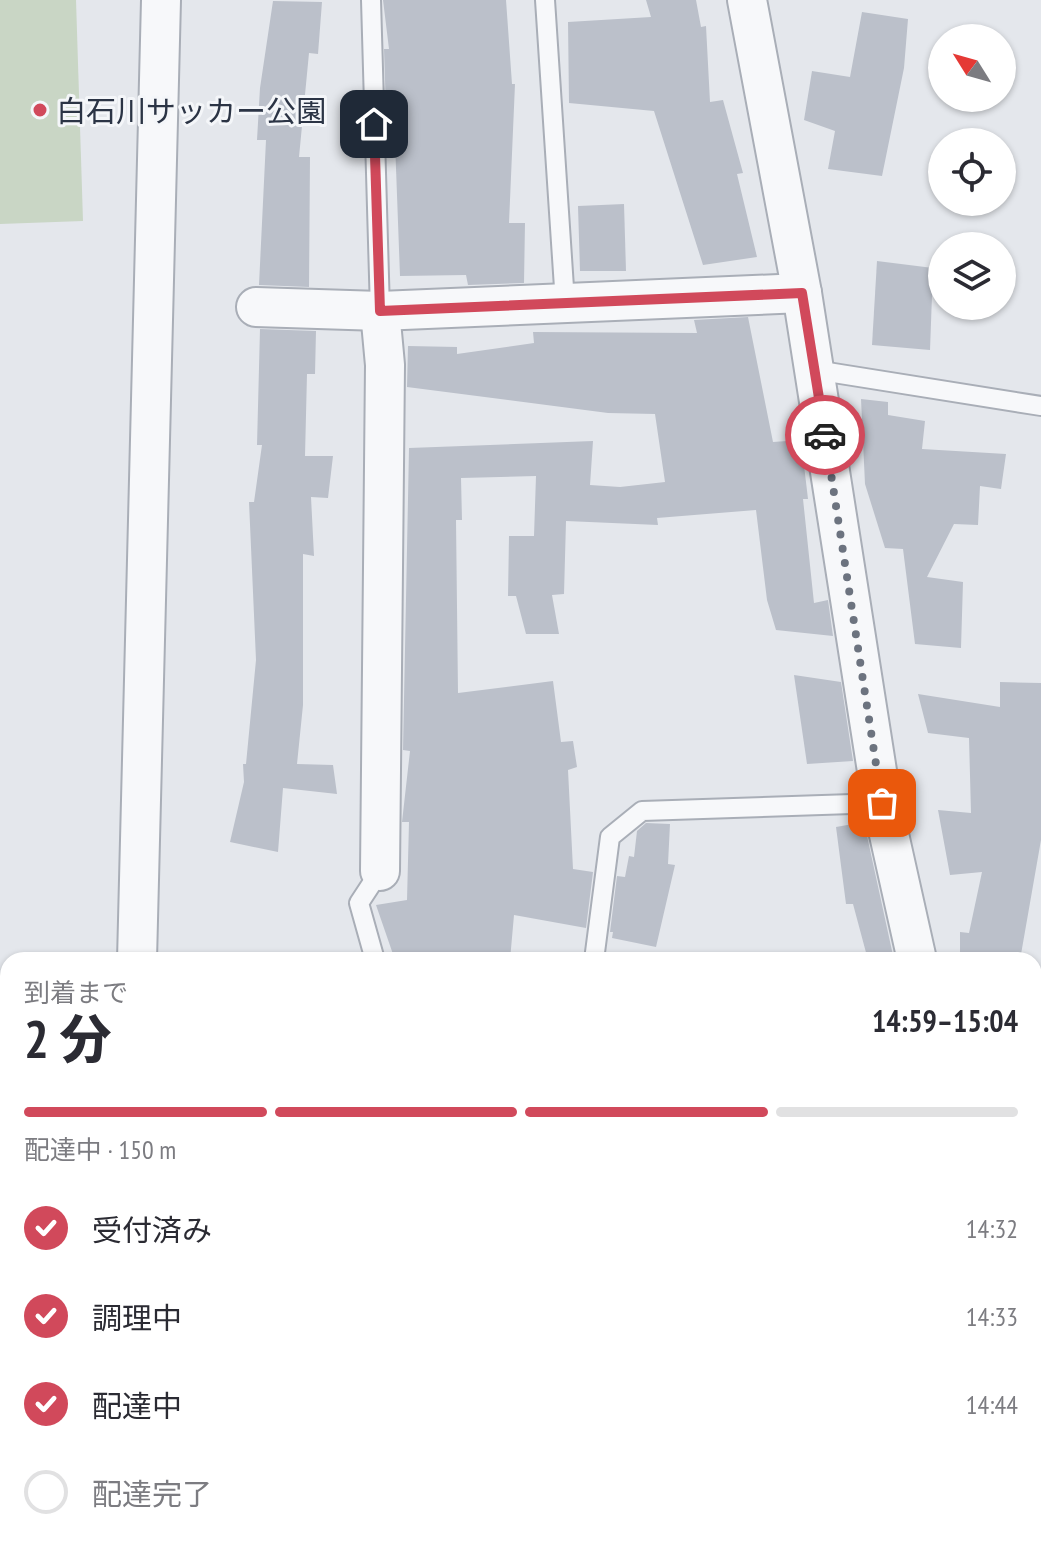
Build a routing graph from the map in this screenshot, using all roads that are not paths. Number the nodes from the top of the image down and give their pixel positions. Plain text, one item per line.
1 (161, 0) edge
2 (371, 0) edge
3 (545, 0) edge
4 (747, 0) edge
5 (802, 293) junction
6 (565, 303) junction
7 (256, 307) dead end
8 (380, 311) junction
9 (815, 370) junction
10 (1041, 406) edge
11 (882, 803) junction
12 (380, 871) joint
13 (137, 952) edge
14 (373, 952) edge
15 (595, 952) edge
16 (915, 952) edge

1 - 13 street
2 - 8 lane
3 - 6 lane
4 - 5 street
5 - 6 street
5 - 9 street
6 - 8 street
7 - 8 street
8 - 12 street
9 - 10 lane
9 - 11 street
11 - 15 lane
11 - 16 street
12 - 14 lane

